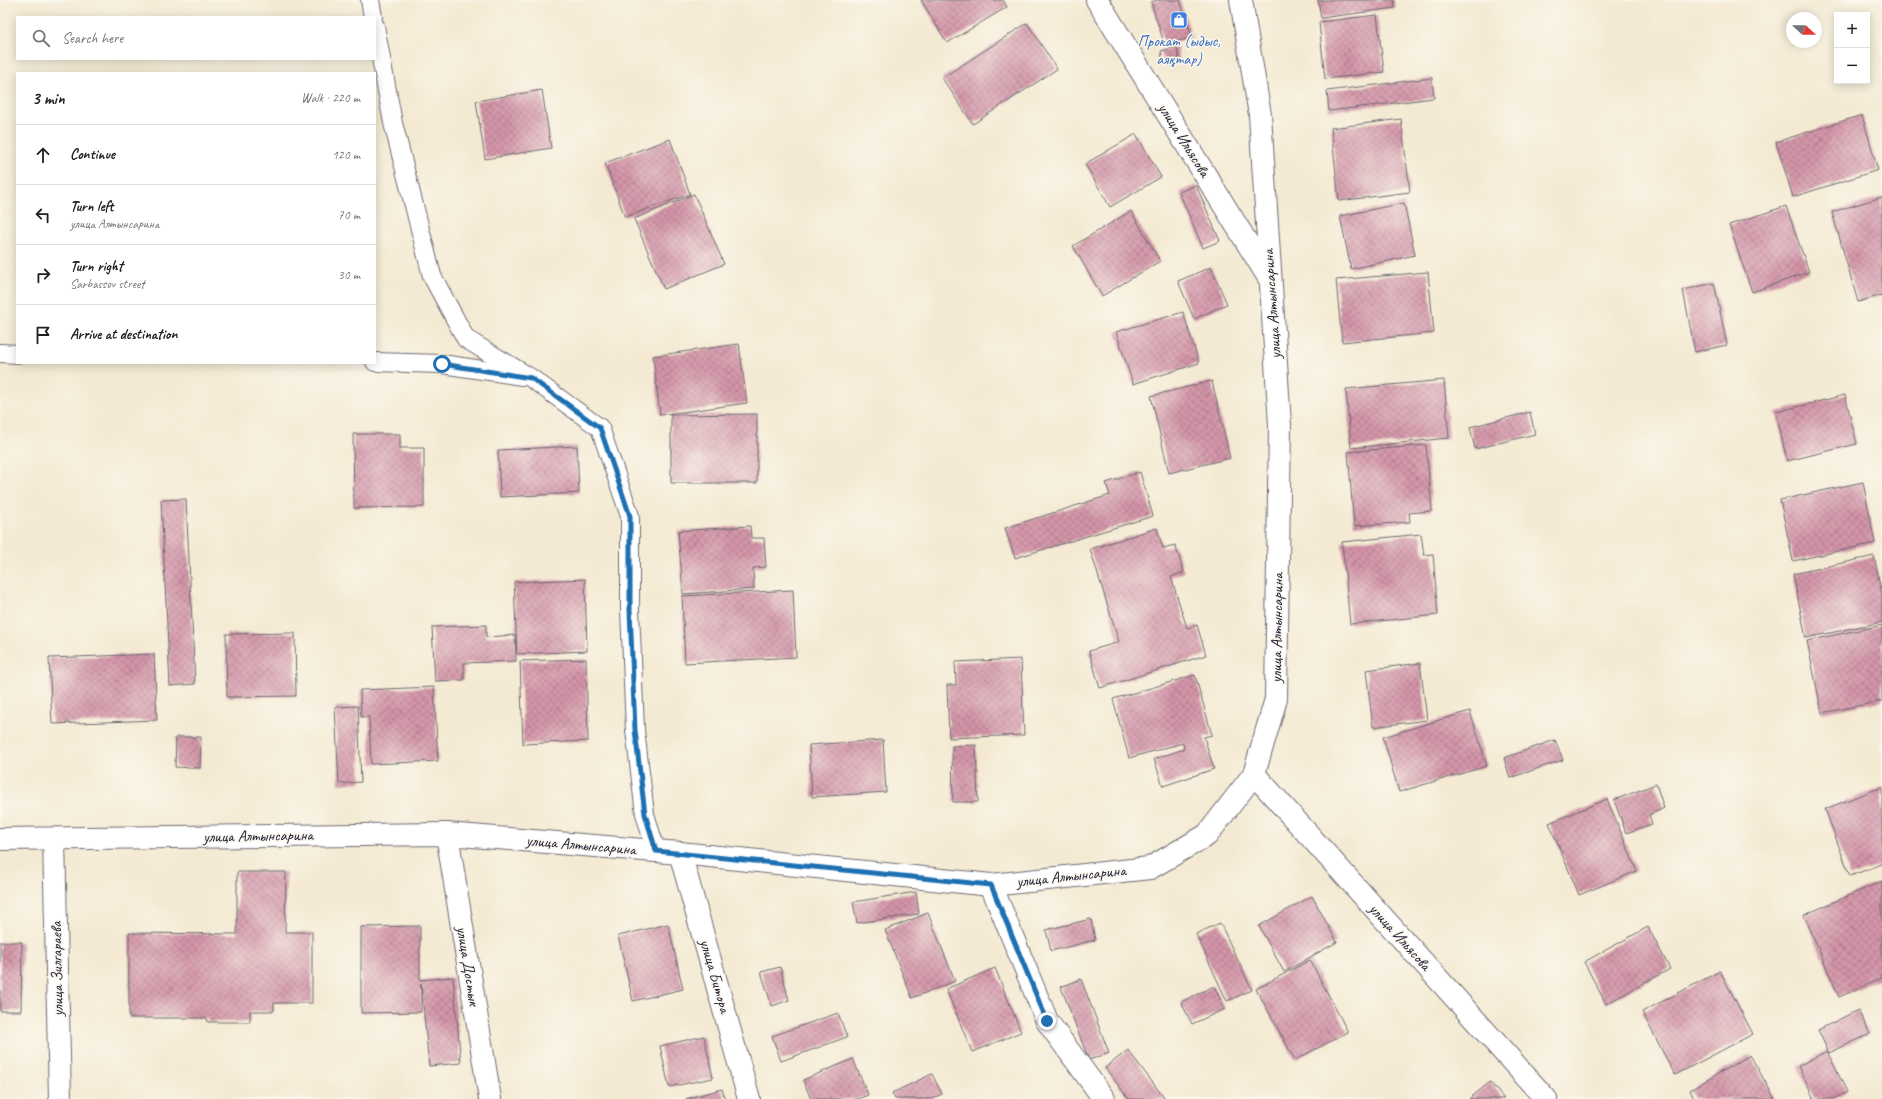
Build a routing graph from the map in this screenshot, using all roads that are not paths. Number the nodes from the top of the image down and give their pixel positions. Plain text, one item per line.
1 (370, 0) edge
2 (1097, 0) edge
3 (1241, 0) edge
4 (373, 16) edge
5 (376, 31) edge
6 (1271, 280) junction
7 (0, 354) edge
8 (16, 354) edge
9 (376, 362) edge
10 (531, 378) junction
11 (1254, 774) junction
12 (447, 834) junction
13 (0, 839) edge
14 (54, 839) junction
15 (656, 851) junction
16 (680, 853) junction
17 (991, 885) junction
18 (60, 1099) edge
19 (490, 1099) edge
20 (749, 1099) edge
21 (1104, 1099) edge
22 (1546, 1099) edge

1 - 4 lane
2 - 6 street, улица Ильясова
3 - 6 street, улица Алтынсарина
5 - 10 lane
6 - 11 street, улица Алтынсарина
7 - 8 lane
9 - 10 lane
10 - 15 lane
11 - 17 street, улица Алтынсарина
11 - 22 street, улица Ильясова
12 - 14 street, улица Алтынсарина
12 - 15 street, улица Алтынсарина
12 - 19 street, улица Достык
13 - 14 street, улица Алтынсарина
14 - 18 street, улица Зилгараева
15 - 16 street, улица Алтынсарина
16 - 17 street, улица Алтынсарина
16 - 20 street, улица Битора
17 - 21 street

